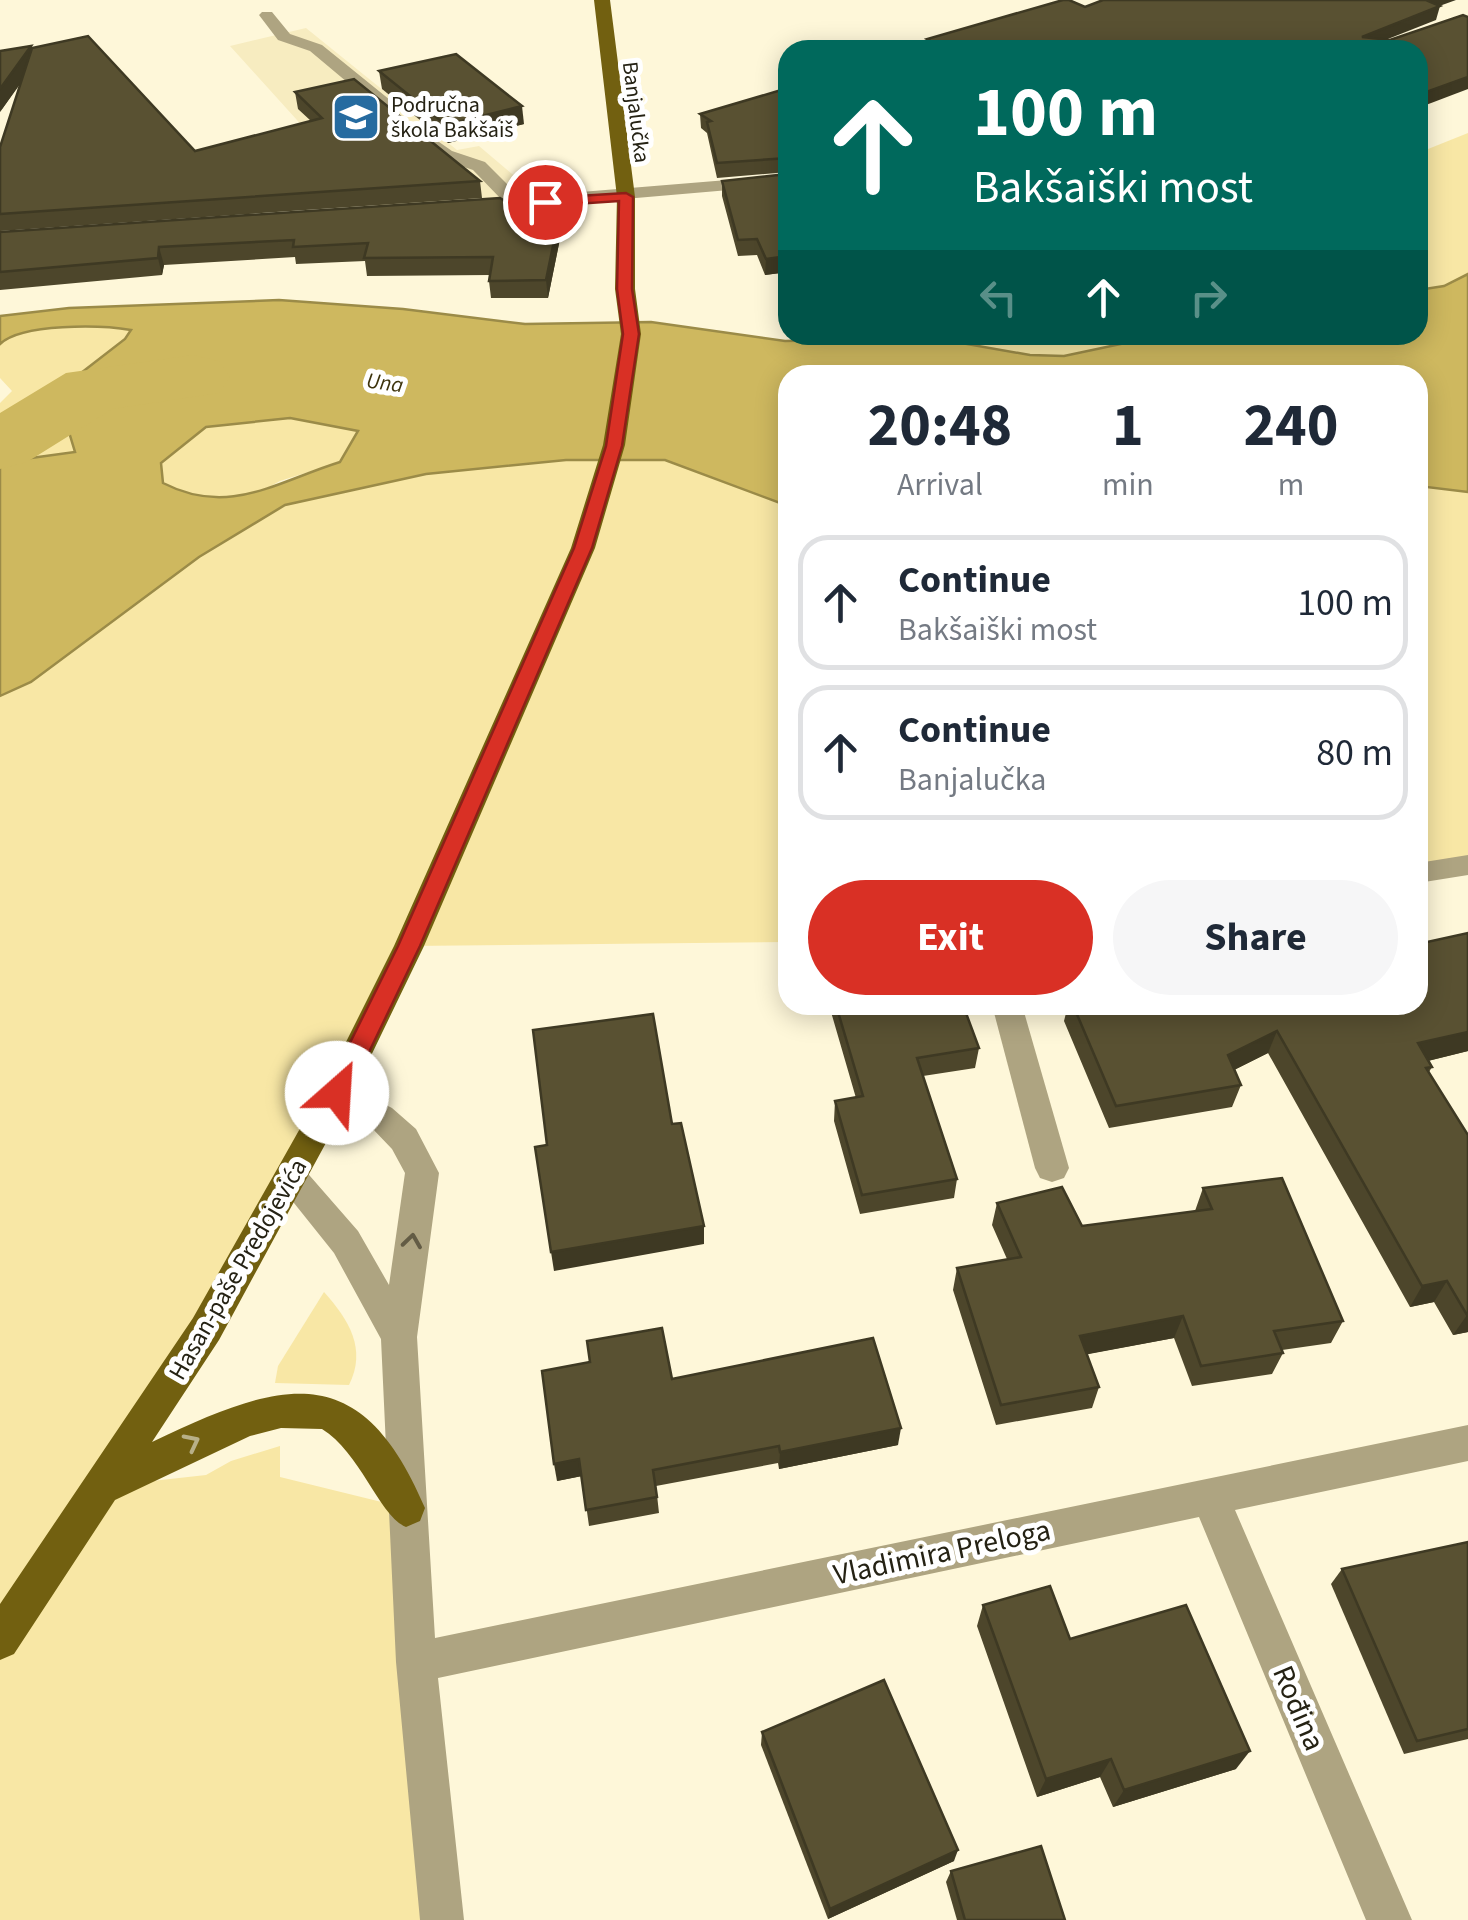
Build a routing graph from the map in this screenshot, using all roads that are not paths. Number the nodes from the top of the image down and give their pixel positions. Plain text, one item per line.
1 (602, 0) edge
2 (267, 15) dead end
3 (778, 181) edge
4 (626, 197) junction
5 (583, 548) joint
6 (1468, 865) edge
7 (1428, 871) edge
8 (1010, 1015) edge
9 (337, 1093) junction
10 (1052, 1168) dead end
11 (291, 1178) junction
12 (398, 1337) junction
13 (1468, 1444) edge
14 (105, 1486) junction
15 (1209, 1496) junction
16 (406, 1508) junction
17 (0, 1640) edge
18 (416, 1662) junction
19 (442, 1920) edge
20 (1389, 1920) edge

1 - 4 main road, Banjalučka
2 - 4 street
3 - 4 street
4 - 5 main road, Banjalučka
5 - 9 main road, Hasan-paše Predojevića
6 - 7 street
8 - 10 street
9 - 11 main road, Hasan-paše Predojevića
12 -> 9 street
11 - 12 street
11 - 14 main road, Hasan-paše Predojevića
12 - 16 street
13 - 15 street, Vladimira Preloga
14 -> 16 main road
14 - 17 main road, Hasan-paše Predojevića
15 - 18 street, Vladimira Preloga
15 - 20 street, Rođina
16 - 18 street
18 - 19 street

